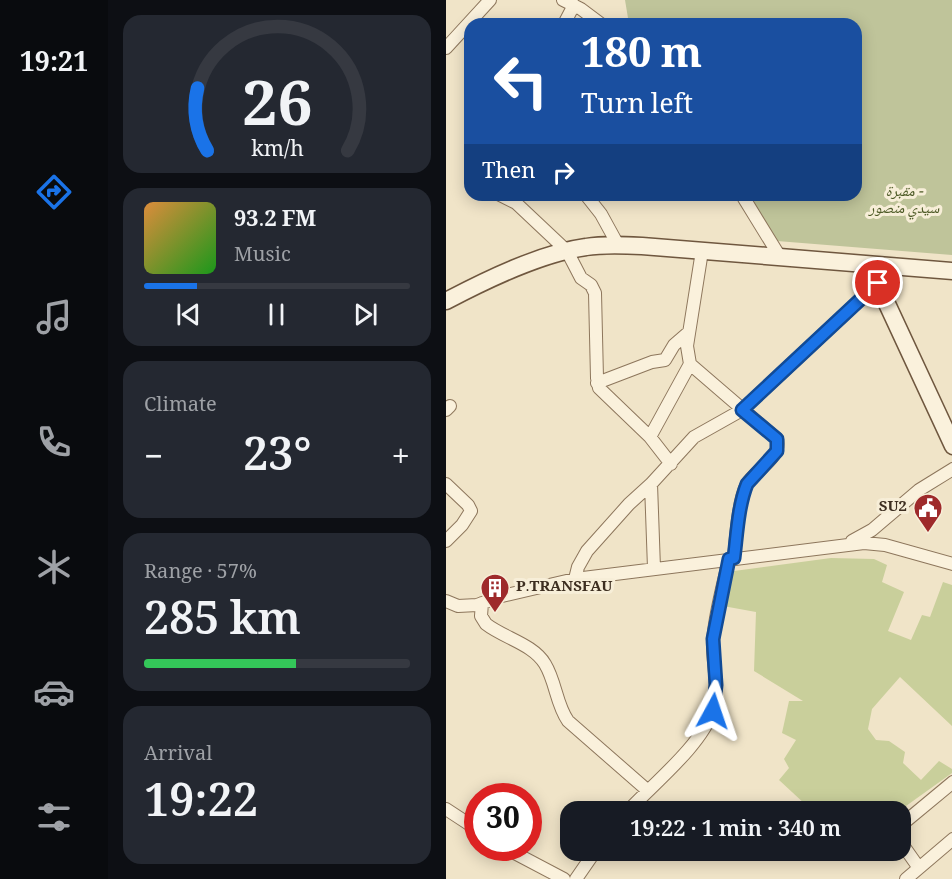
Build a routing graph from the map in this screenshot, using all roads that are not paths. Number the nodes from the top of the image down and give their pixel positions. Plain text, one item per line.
1 (490, 0) edge
2 (563, 0) edge
3 (575, 5) junction
4 (474, 18) edge
5 (567, 18) edge
6 (593, 18) edge
7 (464, 28) edge
8 (446, 48) edge
9 (512, 201) edge
10 (591, 201) edge
11 (746, 201) edge
12 (618, 245) junction
13 (567, 251) junction
14 (702, 251) junction
15 (780, 257) junction
16 (869, 265) junction
17 (953, 272) edge
18 (878, 283) junction
19 (446, 301) edge
20 (689, 332) junction
21 (690, 364) junction
22 (598, 383) junction
23 (742, 410) junction
24 (650, 437) junction
25 (953, 446) edge
26 (671, 464) junction
27 (953, 469) edge
28 (446, 484) edge
29 (651, 484) junction
30 (446, 542) edge
31 (843, 545) junction
32 (731, 559) junction
33 (953, 564) edge
34 (654, 568) junction
35 (575, 579) junction
36 (446, 601) edge
37 (482, 603) junction
38 (953, 782) edge
39 (647, 790) junction
40 (637, 801) edge
41 (446, 809) edge
42 (911, 817) edge
43 (464, 821) edge
44 (953, 839) edge
45 (911, 857) edge
46 (530, 861) edge
47 (588, 861) edge
48 (919, 868) junction
49 (564, 879) edge
50 (576, 879) edge
51 (906, 879) edge

1 - 4 street
2 - 3 street
3 - 5 street
3 - 6 street
7 - 8 street
9 - 13 street
10 - 12 street
11 - 15 street
12 - 13 main road
12 - 14 main road
13 - 19 main road
13 - 22 street
14 - 15 main road
14 - 20 street
15 - 16 main road
16 - 17 main road
16 - 18 main road
18 - 23 street
18 - 25 main road
20 - 21 street
20 - 22 street
21 - 23 street
21 - 24 street
22 - 24 street
23 - 26 street
23 - 32 street
24 - 26 street
26 - 29 street
27 - 31 street
28 - 30 street
29 - 34 street
29 - 35 street
31 - 32 street
31 - 33 street
32 - 34 street
32 - 39 street
34 - 35 street
35 - 37 street
36 - 37 street
37 - 39 street
38 - 42 street
39 - 40 street
41 - 43 street
44 - 48 street
45 - 48 street
46 - 49 street
47 - 50 street
48 - 51 street

